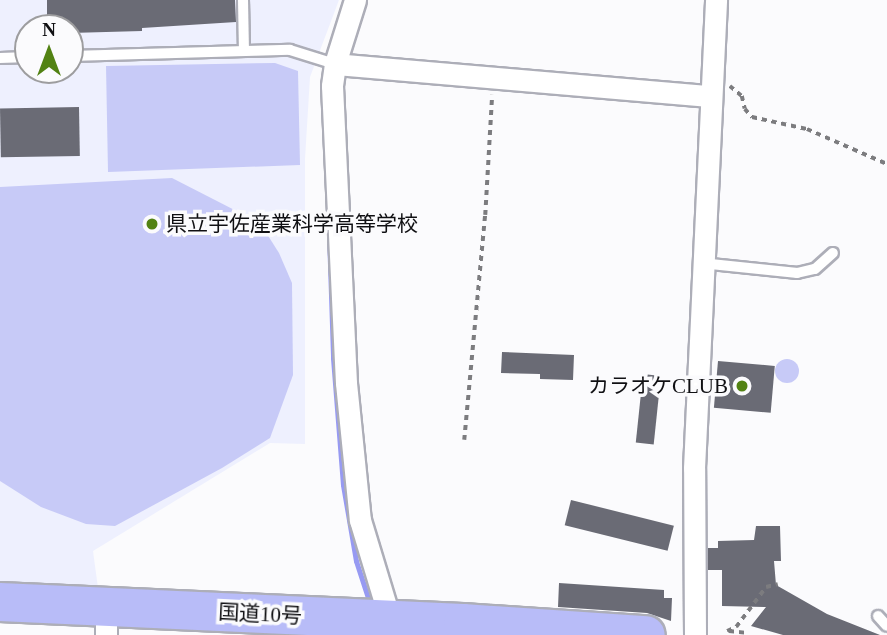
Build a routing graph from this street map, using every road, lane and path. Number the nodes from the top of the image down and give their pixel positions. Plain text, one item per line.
1 (243, 0) edge
2 (355, 0) edge
3 (716, 0) edge
4 (244, 51) junction
5 (84, 56) edge
6 (335, 64) junction
7 (493, 76) junction
8 (711, 89) junction
9 (887, 164) edge
10 (833, 253) dead end
11 (701, 263) junction
12 (464, 440) dead end
13 (778, 584) dead end
14 (0, 602) edge
15 (878, 616) dead end
16 (106, 621) edge
17 (887, 626) edge
18 (393, 628) edge
19 (747, 633) dead end
20 (646, 635) edge
21 (695, 635) edge

1 - 4 lane
2 - 6 street
3 - 8 street
4 - 5 lane
4 - 6 lane
6 - 7 street
6 - 18 street
7 - 8 street
7 - 12 path
8 - 9 path
8 - 11 street
10 - 11 lane
11 - 21 street
13 - 19 path
14 - 16 highway, 国道10号
15 - 17 lane
16 - 18 highway, 国道10号
18 - 20 highway, 国道10号

